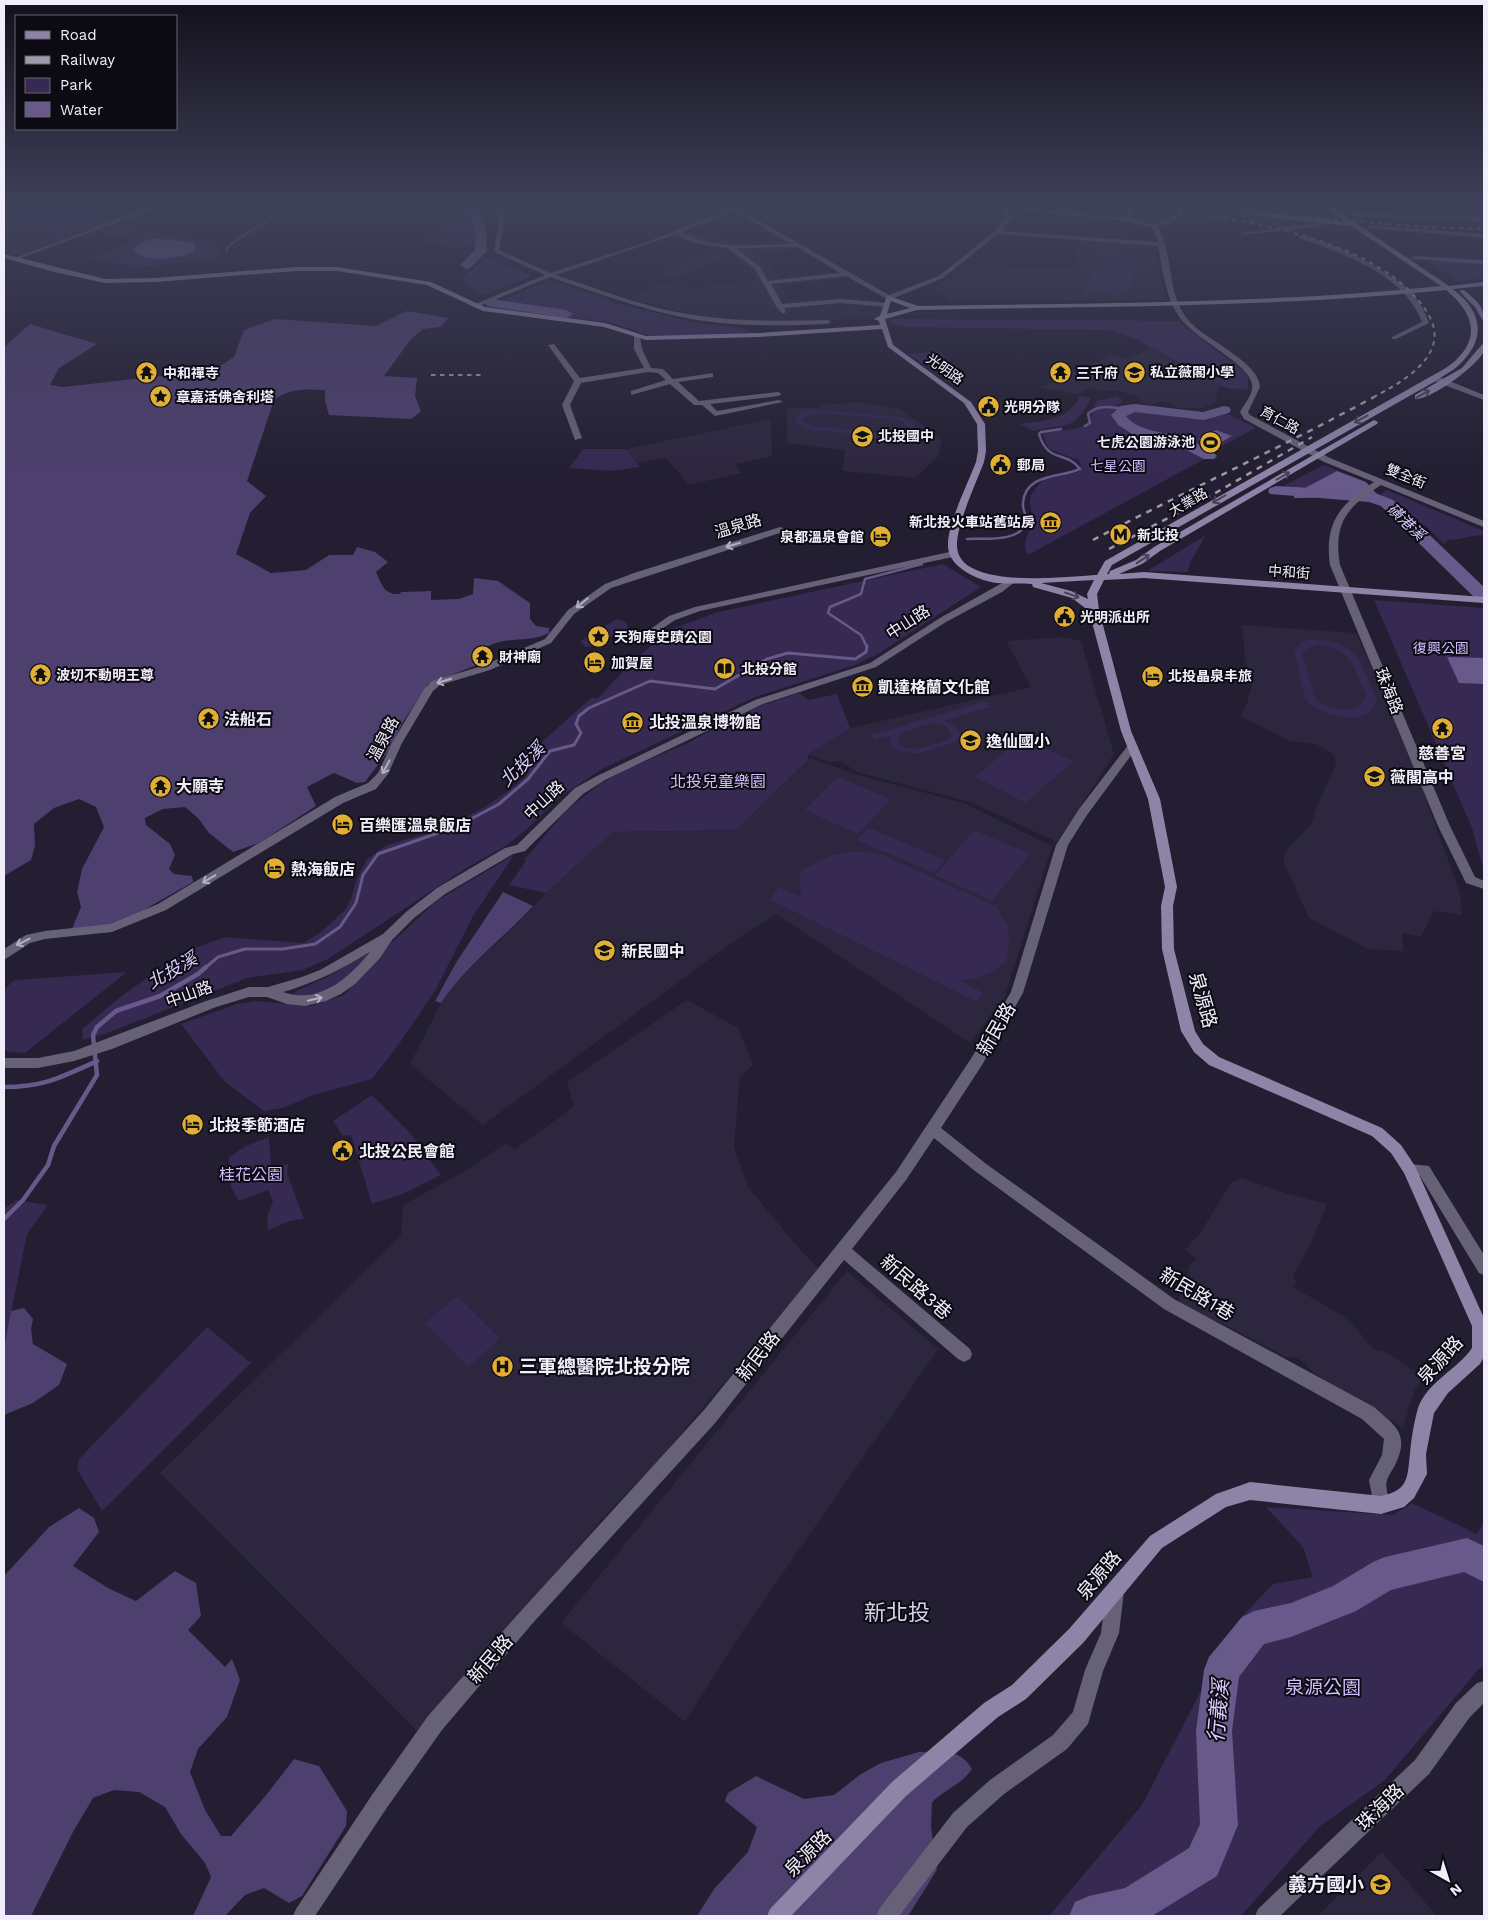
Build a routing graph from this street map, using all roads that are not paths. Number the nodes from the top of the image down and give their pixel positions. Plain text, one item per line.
1 (457, 295) edge
2 (501, 295) edge
3 (611, 295) edge
4 (773, 295) edge
5 (877, 295) edge
6 (904, 295) edge
7 (1172, 295) edge
8 (1370, 295) edge
9 (1409, 295) edge
10 (1456, 295) edge
11 (1465, 295) edge
12 (888, 302) junction
13 (1174, 303) junction
14 (478, 304) junction
15 (779, 306) junction
16 (917, 308) junction
17 (1484, 318) edge
18 (873, 319) dead end
19 (837, 321) dead end
20 (828, 322) junction
21 (883, 323) junction
22 (789, 324) junction
23 (833, 330) junction
24 (637, 336) junction
25 (1394, 338) dead end
26 (1484, 344) edge
27 (552, 345) dead end
28 (1482, 356) edge
29 (648, 370) junction
30 (710, 376) dead end
31 (1434, 378) junction
32 (578, 381) junction
33 (672, 381) junction
34 (1445, 382) junction
35 (634, 394) dead end
36 (1484, 398) edge
37 (705, 404) dead end
38 (578, 438) dead end
39 (1307, 449) junction
40 (1318, 455) junction
41 (1382, 481) junction
42 (1484, 524) edge
43 (780, 530) dead end
44 (953, 545) junction
45 (1099, 579) junction
46 (1011, 581) junction
47 (1346, 589) junction
48 (1481, 600) edge
49 (1094, 610) junction
50 (647, 635) dead end
51 (1133, 746) junction
52 (1484, 885) edge
53 (386, 937) junction
54 (4, 955) edge
55 (268, 992) junction
56 (4, 1064) edge
57 (932, 1129) junction
58 (1410, 1170) junction
59 (842, 1249) junction
60 (1484, 1268) edge
61 (964, 1354) dead end
62 (1381, 1505) junction
63 (1115, 1589) junction
64 (1484, 1690) edge
65 (303, 1916) edge
66 (777, 1916) edge
67 (886, 1916) edge
68 (1265, 1916) edge

1 - 14 street
2 - 14 street
3 - 22 street
4 - 15 street
5 - 12 street
6 - 12 street
7 - 13 street, 育仁路
8 - 13 street
9 - 25 street
10 - 31 street, 大業路
11 - 17 street
12 - 15 street
12 - 16 street
12 - 21 street
13 - 16 street
13 - 39 street, 育仁路
14 - 24 street
15 - 22 street
16 - 21 street
18 - 21 street
19 - 20 street
20 - 22 street
20 - 23 street
21 - 23 street
21 - 44 street, 光明路
23 - 24 street
24 - 29 street
26 - 28 street, 大業路
27 - 32 street
28 - 34 street, 大業路
29 - 32 street
29 - 33 street
30 - 33 street
31 - 34 street
31 -> 39 street, 大業路
32 - 38 street
33 - 35 street
33 - 37 street
34 - 36 street
40 -> 34 street, 大業路
39 - 40 street, 育仁路
39 -> 45 street, 大業路
40 - 41 street, 雙全街
45 -> 40 street, 大業路
41 - 42 street, 雙全街
41 - 47 street, 珠海路
43 -> 54 street, 溫泉路
44 - 46 street
44 - 50 street
45 - 46 street
45 - 47 street, 中和街
45 - 49 street, 泉源路
46 -> 49 street
46 - 53 street, 中山路
47 - 48 street, 中和街
47 - 52 street, 珠海路
49 - 51 street, 泉源路
51 - 57 street, 新民路
51 - 58 street, 泉源路
53 - 55 street, 中山路
55 -> 53 street
55 - 56 street, 中山路
57 - 59 street, 新民路
57 - 62 street, 新民路1巷
58 - 60 street
58 - 62 street, 泉源路
59 - 61 street, 新民路3巷
59 - 65 street, 新民路
62 - 63 street, 泉源路
63 - 66 street, 泉源路
63 - 67 street
64 - 68 street, 珠海路

